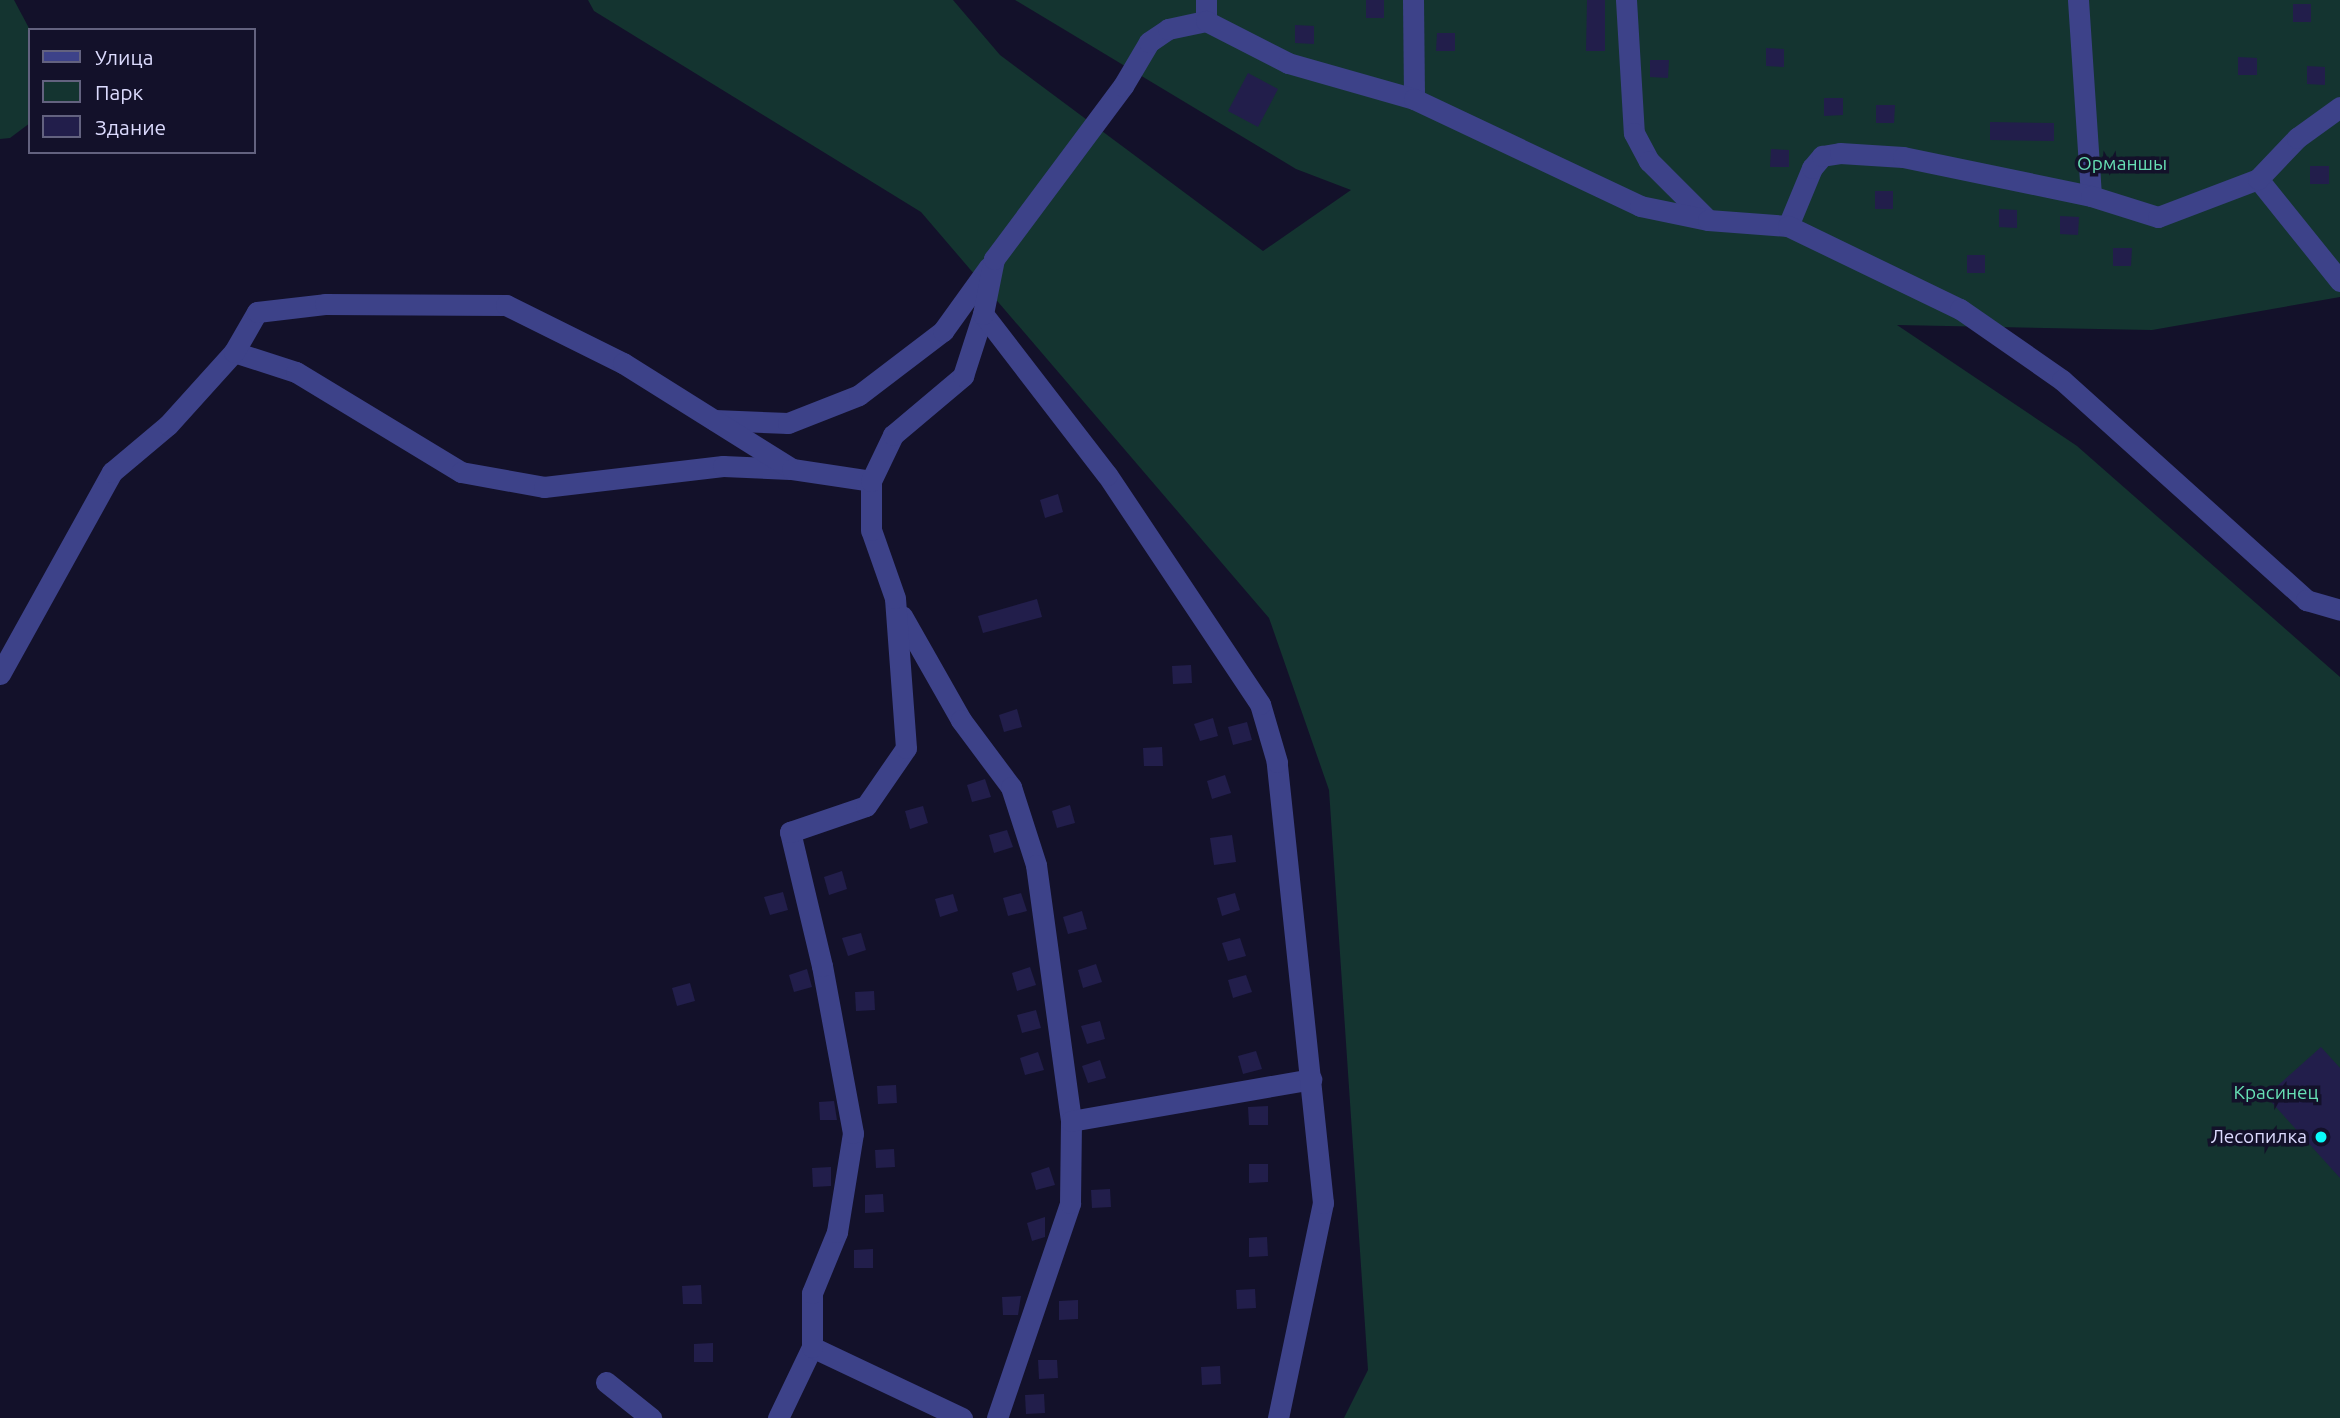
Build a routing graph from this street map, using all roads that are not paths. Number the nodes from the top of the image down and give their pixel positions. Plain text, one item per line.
1 (1413, 0) edge
2 (1626, 0) edge
3 (2078, 0) edge
4 (1206, 11) edge
5 (1414, 99) junction
6 (2340, 107) edge
7 (2259, 179) junction
8 (2091, 196) junction
9 (1708, 220) junction
10 (1787, 226) junction
11 (994, 259) junction
12 (2340, 281) edge
13 (984, 314) junction
14 (234, 352) junction
15 (712, 420) junction
16 (792, 469) junction
17 (871, 481) junction
18 (895, 598) junction
19 (2340, 610) edge
20 (0, 674) edge
21 (1311, 1079) junction
22 (1071, 1121) junction
23 (812, 1347) junction
24 (606, 1382) dead end
25 (651, 1418) edge
26 (778, 1418) edge
27 (962, 1418) edge
28 (997, 1418) edge
29 (1278, 1418) edge

1 - 5 street
2 - 9 street
3 - 8 street
4 - 5 street
4 - 11 street
5 - 9 street
6 - 7 street
7 - 8 street
7 - 12 street
8 - 10 street
9 - 10 street
10 - 19 street
11 - 13 street
11 - 15 street
13 - 17 street
13 - 21 street
14 - 15 street
14 - 16 street
14 - 20 street
15 - 16 street
16 - 17 street
17 - 18 street
18 - 22 street
18 - 23 street
21 - 22 street
21 - 29 street
22 - 28 street
23 - 26 street
23 - 27 street
24 - 25 street

